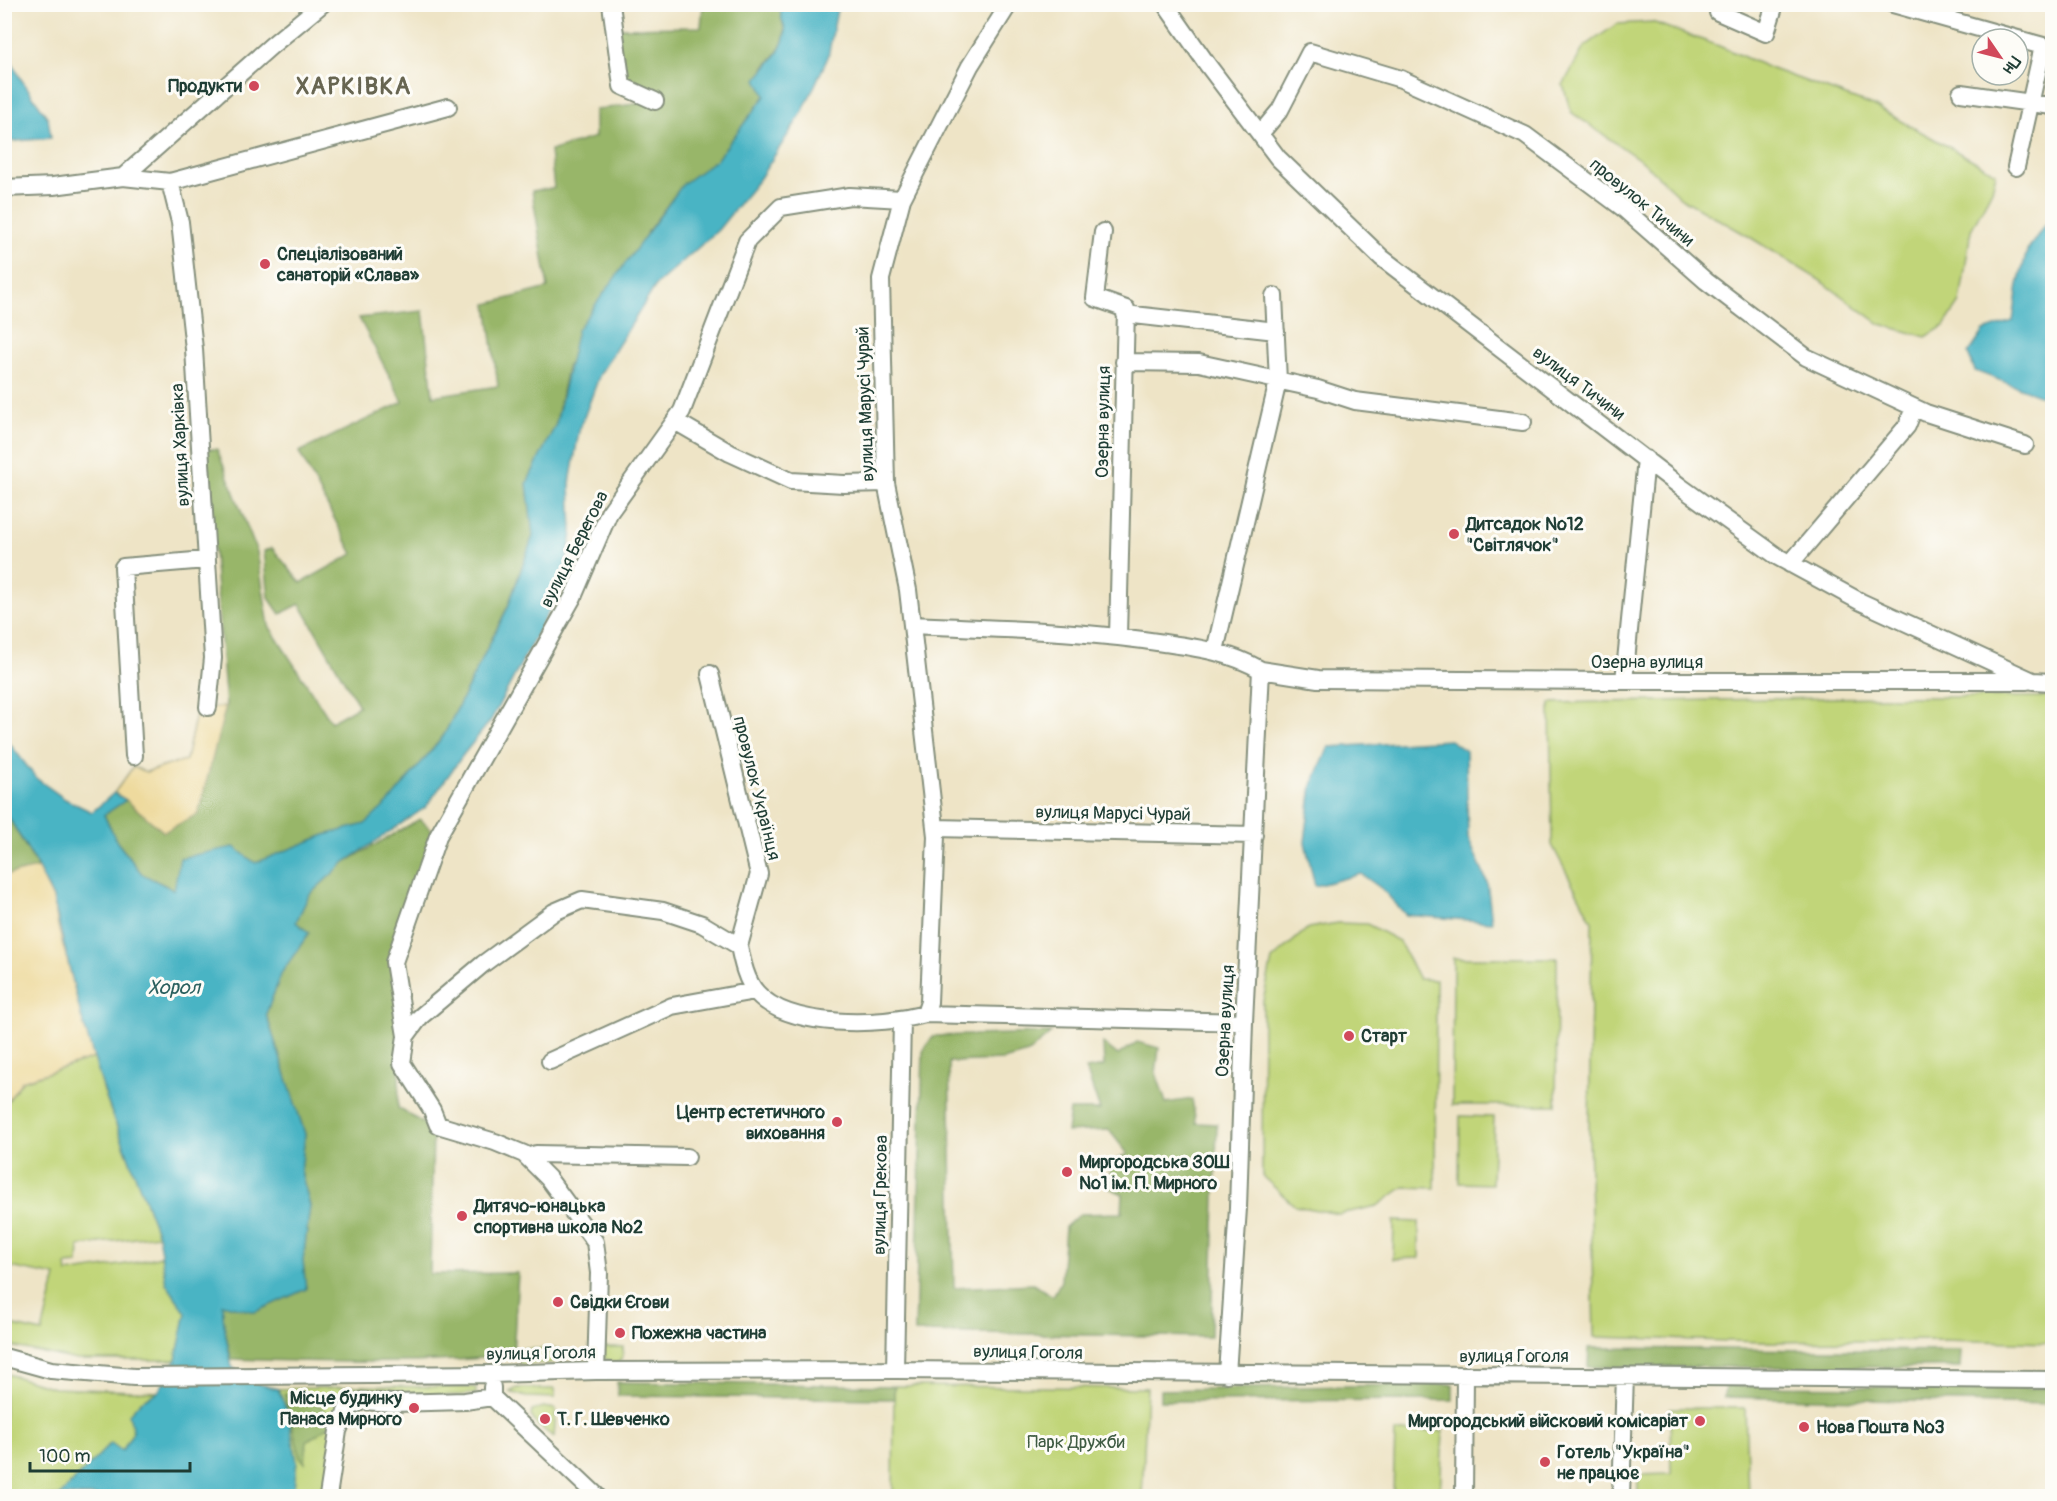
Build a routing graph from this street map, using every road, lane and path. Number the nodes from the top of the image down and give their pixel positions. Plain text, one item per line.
1 (322, 4) edge
2 (610, 4) edge
3 (1009, 4) edge
4 (1165, 4) edge
5 (1719, 4) edge
6 (1775, 4) edge
7 (1893, 4) edge
8 (2048, 47) edge
9 (1960, 93) dead end
10 (655, 101) dead end
11 (2030, 103) junction
12 (2052, 106) edge
13 (448, 107) dead end
14 (1260, 134) junction
15 (2016, 167) dead end
16 (123, 177) junction
17 (170, 182) junction
18 (4, 188) edge
19 (902, 199) junction
20 (1103, 232) dead end
21 (1274, 296) dead end
22 (1125, 314) junction
23 (1276, 331) junction
24 (1124, 362) junction
25 (1278, 381) junction
26 (1914, 408) junction
27 (675, 421) junction
28 (1523, 422) dead end
29 (2025, 445) dead end
30 (1646, 459) junction
31 (886, 483) junction
32 (206, 560) junction
33 (1790, 564) junction
34 (913, 624) junction
35 (1118, 636) junction
36 (1215, 651) junction
37 (1261, 670) junction
38 (710, 674) dead end
39 (1623, 681) junction
40 (2033, 681) junction
41 (2052, 682) edge
42 (208, 707) dead end
43 (134, 756) dead end
44 (935, 828) junction
45 (1254, 835) junction
46 (739, 946) junction
47 (755, 991) junction
48 (925, 1014) junction
49 (902, 1020) junction
50 (1244, 1022) junction
51 (406, 1036) junction
52 (550, 1061) dead end
53 (527, 1157) junction
54 (687, 1157) dead end
55 (4, 1357) edge
56 (895, 1370) junction
57 (597, 1371) junction
58 (493, 1374) junction
59 (1227, 1374) junction
60 (1465, 1375) junction
61 (1625, 1376) junction
62 (2052, 1380) edge
63 (492, 1397) junction
64 (328, 1497) edge
65 (597, 1497) edge
66 (1464, 1497) edge
67 (1621, 1497) edge

1 - 16 street
2 - 10 street
3 - 19 street, вулиця Марусі Чурай
4 - 14 street, вулиця Тичини
5 - 6 street
7 - 8 street
8 - 11 street
9 - 11 street
11 - 12 street
11 - 15 street
13 - 17 street
14 - 26 street, провулок Тичини
14 - 30 street, вулиця Тичини
16 - 17 street
16 - 18 street
17 - 32 street, вулиця Харківка
19 - 27 street, вулиця Берегова
19 - 31 street, вулиця Марусі Чурай
20 - 22 street
21 - 23 street
22 - 23 street
22 - 24 street, Озерна вулиця
23 - 25 street
24 - 25 street
24 - 35 street, Озерна вулиця
25 - 28 street
25 - 36 street
26 - 29 street, провулок Тичини
26 - 33 street
27 - 31 street
27 - 51 street, вулиця Берегова
30 - 33 street, вулиця Тичини
30 - 39 street
31 - 34 street, вулиця Марусі Чурай
32 - 42 street, вулиця Харківка
32 - 43 street
33 - 40 street, вулиця Тичини
34 - 35 street, Озерна вулиця
34 - 44 street, вулиця Марусі Чурай
35 - 36 street, Озерна вулиця
36 - 37 street, Озерна вулиця
37 - 39 street, Озерна вулиця
37 - 45 street, Озерна вулиця
38 - 46 street, провулок Українця
39 - 40 street, Озерна вулиця
40 - 41 street, вулиця Тичини
44 - 45 street, вулиця Марусі Чурай
44 - 48 street, вулиця Марусі Чурай
45 - 50 street, Озерна вулиця
46 - 47 street
46 - 51 street
47 - 49 street
47 - 52 street
48 - 49 street
48 - 50 street
49 - 56 street, вулиця Грекова
50 - 59 street, Озерна вулиця
51 - 53 street, вулиця Берегова
53 - 54 street
53 - 57 street
55 - 58 street, вулиця Гоголя
56 - 57 street, вулиця Гоголя
56 - 59 street, вулиця Гоголя
57 - 58 street, вулиця Гоголя
58 - 63 street
59 - 60 street, вулиця Гоголя
60 - 61 street, вулиця Гоголя
60 - 66 street
61 - 62 street, вулиця Гоголя
61 - 67 street
63 - 64 street
63 - 65 street

